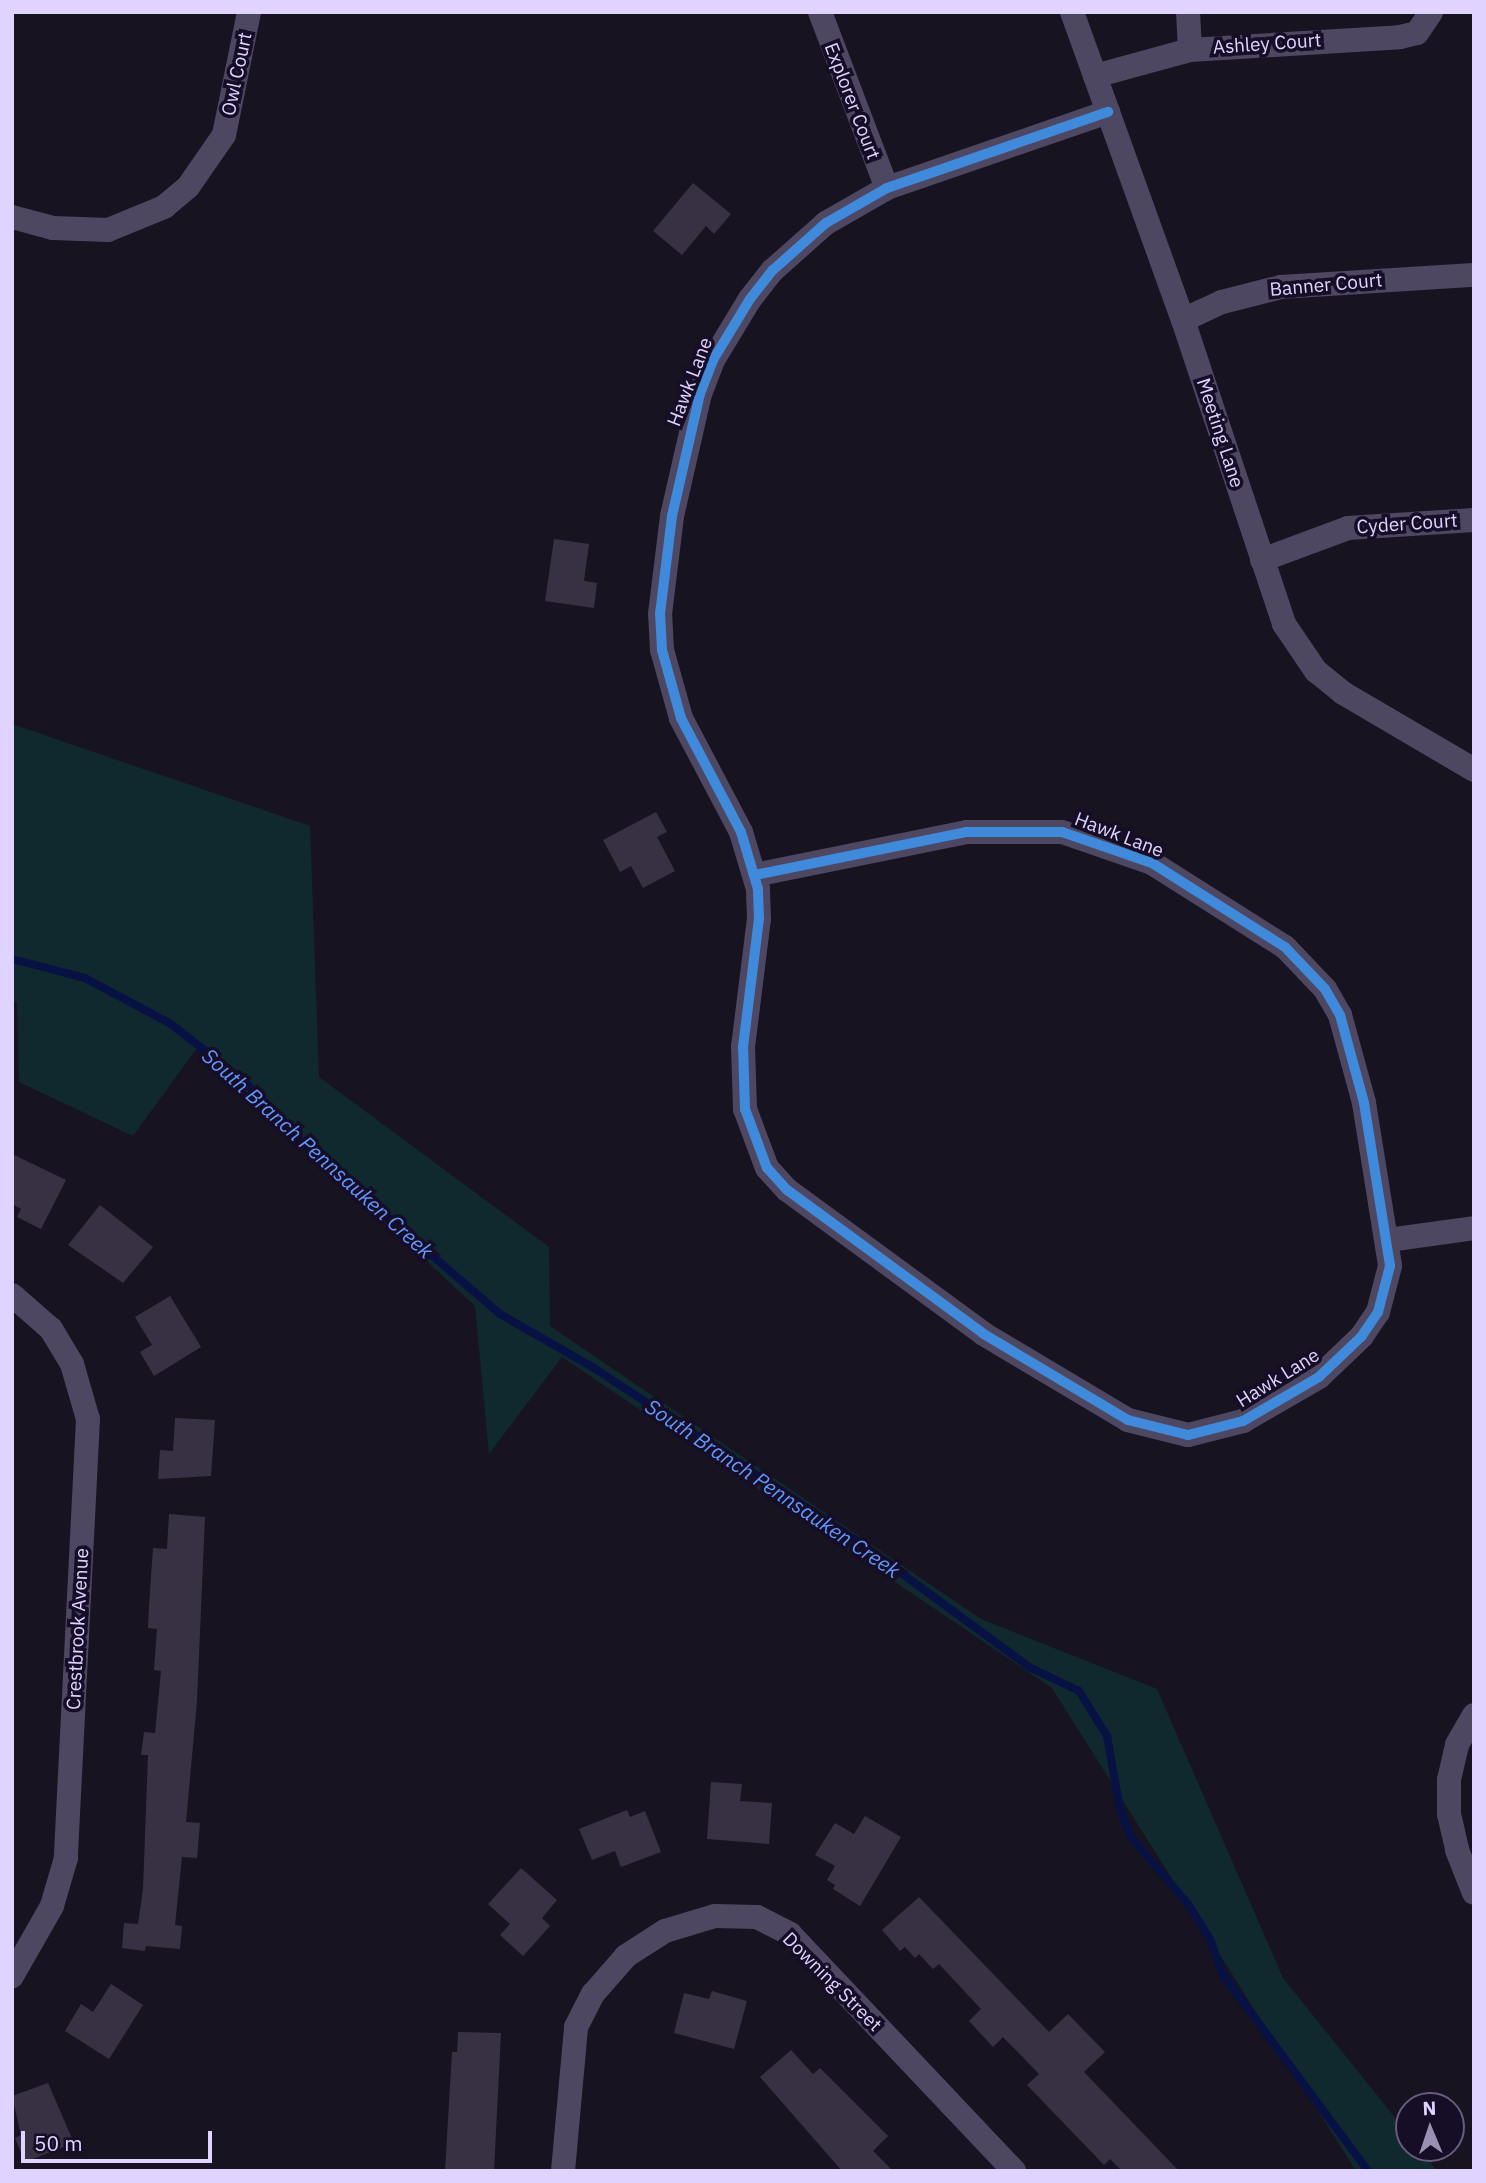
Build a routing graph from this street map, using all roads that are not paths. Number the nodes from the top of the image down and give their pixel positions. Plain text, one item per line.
1 (249, 12) edge
2 (820, 12) edge
3 (1072, 12) edge
4 (1188, 12) edge
5 (1431, 12) edge
6 (1190, 50) junction
7 (1095, 76) junction
8 (1108, 112) junction
9 (887, 188) junction
10 (12, 217) edge
11 (1474, 275) edge
12 (1183, 320) junction
13 (1474, 520) edge
14 (1262, 560) junction
15 (1474, 770) edge
16 (755, 875) junction
17 (1474, 1228) edge
18 (1388, 1240) junction
19 (12, 1295) edge
20 (1474, 1715) edge
21 (1474, 1893) edge
22 (12, 1976) edge
23 (563, 2171) edge
24 (1014, 2171) edge

1 - 10 street, Owl Court
2 - 9 street, Explorer Court
3 - 7 street, Meeting Lane
4 - 6 street, Ashley Court
5 - 6 street, Ashley Court
6 - 7 street, Ashley Court
7 - 8 street, Meeting Lane
8 - 9 street, Hawk Lane
8 - 12 street, Meeting Lane
9 - 16 street, Hawk Lane
11 - 12 street, Banner Court
12 - 14 street, Meeting Lane
13 - 14 street, Cyder Court
14 - 15 street, Meeting Lane
16 - 18 street, Hawk Lane
16 - 18 street, Hawk Lane
17 - 18 street
19 - 22 street, Crestbrook Avenue
20 - 21 street
23 - 24 street, Downing Street

